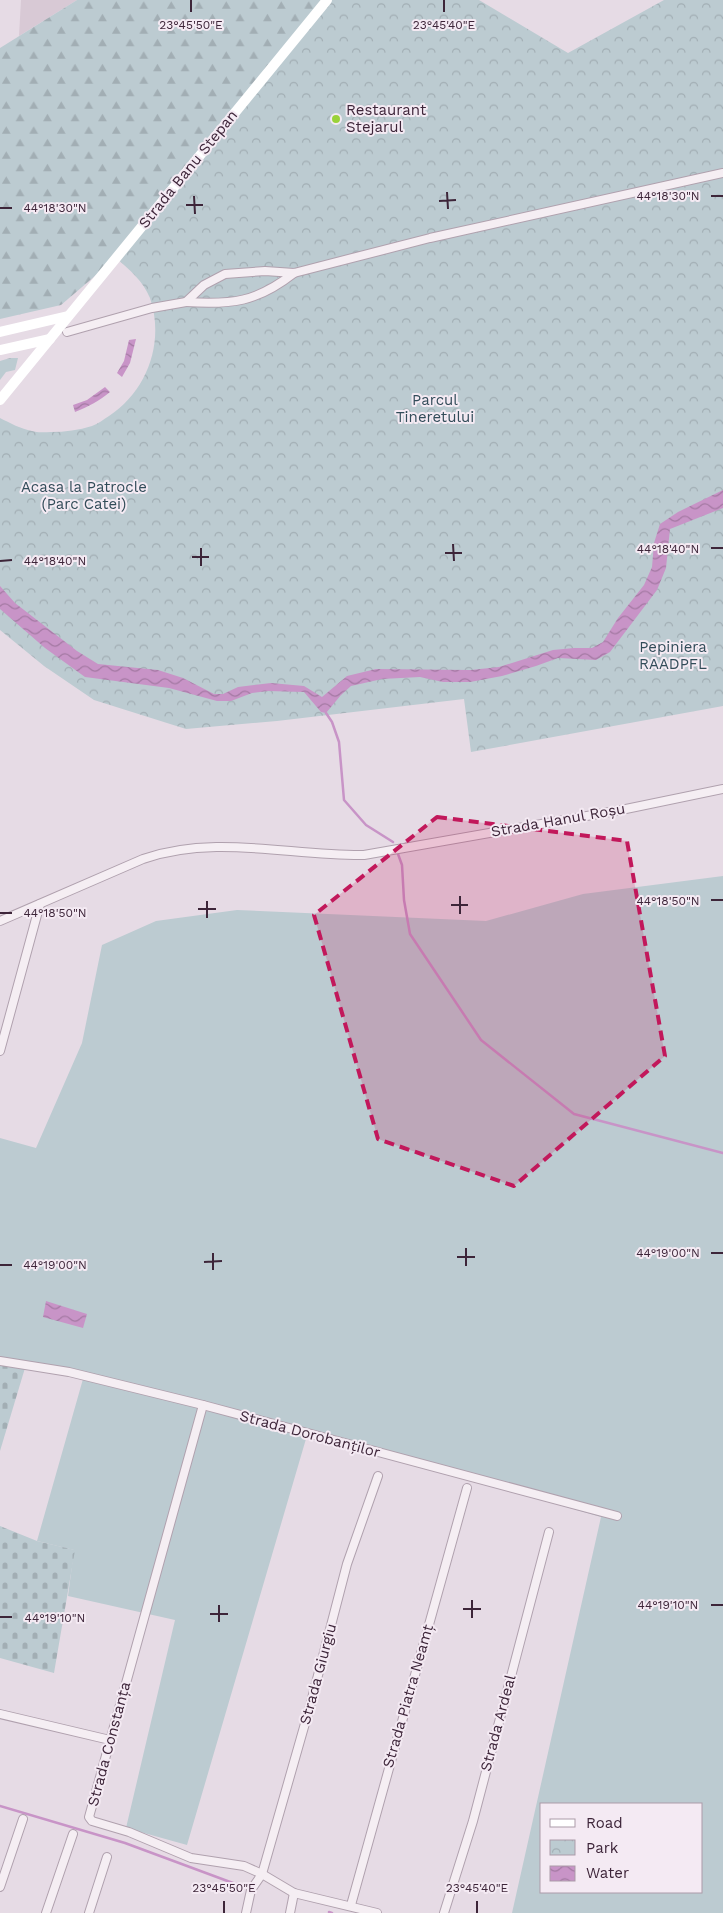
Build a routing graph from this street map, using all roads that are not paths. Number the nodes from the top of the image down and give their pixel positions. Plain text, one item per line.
1 (327, 0) edge
2 (723, 173) edge
3 (294, 273) junction
4 (186, 302) junction
5 (68, 316) junction
6 (0, 332) edge
7 (67, 332) dead end
8 (50, 338) junction
9 (0, 350) edge
10 (0, 400) edge
11 (723, 789) edge
12 (40, 904) junction
13 (0, 921) edge
14 (0, 1051) edge
15 (0, 1361) edge
16 (203, 1406) junction
17 (378, 1476) dead end
18 (467, 1488) dead end
19 (617, 1516) dead end
20 (549, 1532) dead end
21 (0, 1714) edge
22 (110, 1740) junction
23 (23, 1818) dead end
24 (73, 1834) dead end
25 (107, 1857) dead end
26 (262, 1874) junction
27 (0, 1887) edge
28 (294, 1893) junction
29 (351, 1905) junction
30 (46, 1913) edge
31 (89, 1913) edge
32 (246, 1913) edge
33 (290, 1913) edge
34 (377, 1913) edge
35 (444, 1913) edge

1 - 5 main road, Strada Banu Stepan
2 - 3 street
3 - 4 street
3 - 4 street
4 - 7 street
5 - 6 main road
5 - 8 main road, Strada Banu Stepan
8 - 9 main road
8 - 10 main road, Strada Banu Stepan
11 - 12 street, Strada Hanul Roșu
12 - 13 street, Strada Hanul Roșu
12 - 14 street
15 - 16 street, Strada Dorobanților
16 - 19 street, Strada Dorobanților
16 - 22 street, Strada Constanța
17 - 26 street, Strada Giurgiu
18 - 29 street, Strada Piatra Neamț
20 - 35 street, Strada Ardeal
21 - 22 street
22 - 26 street, Strada Constanța
23 - 27 street
24 - 30 street
25 - 31 street
26 - 28 street, Strada Constanța
26 - 32 street, Strada Giurgiu
28 - 29 street, Strada Constanța
28 - 33 street
29 - 34 street, Strada Constanța

